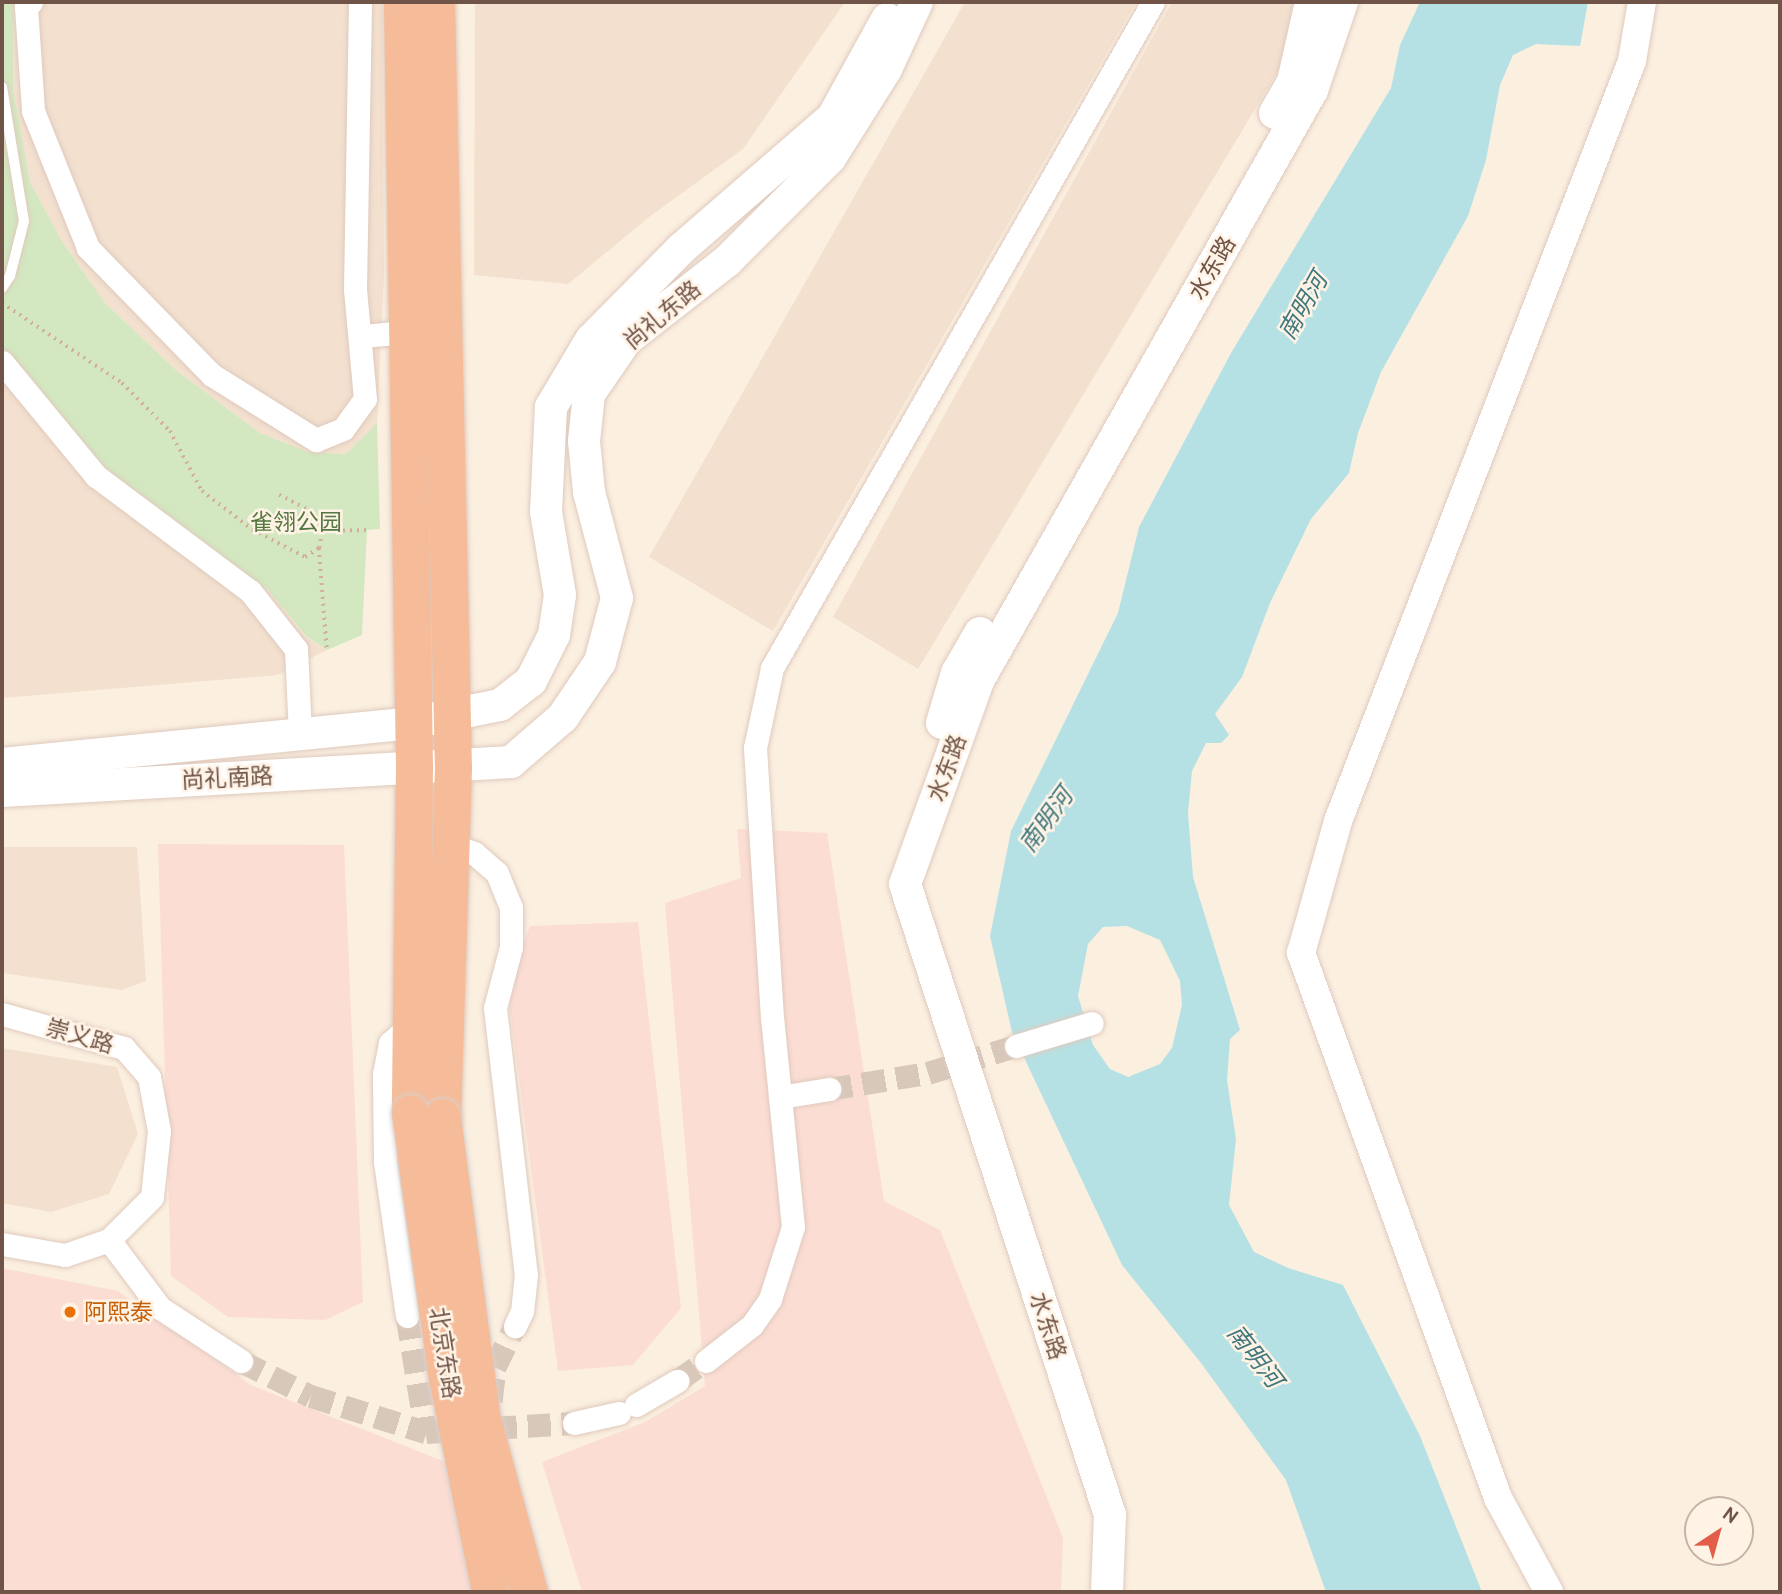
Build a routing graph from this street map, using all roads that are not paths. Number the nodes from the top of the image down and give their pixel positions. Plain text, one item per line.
1 (31, 2) edge
2 (360, 2) edge
3 (402, 2) edge
4 (436, 2) edge
5 (894, 2) edge
6 (917, 2) edge
7 (1153, 2) edge
8 (1311, 2) edge
9 (1342, 2) edge
10 (1642, 2) edge
11 (2, 87) edge
12 (2, 288) edge
13 (407, 332) junction
14 (362, 336) junction
15 (2, 362) edge
16 (451, 717) junction
17 (412, 723) junction
18 (300, 734) junction
19 (2, 764) edge
20 (414, 767) junction
21 (453, 768) junction
22 (2, 792) edge
23 (450, 844) junction
24 (2, 1014) edge
25 (1092, 1023) dead end
26 (411, 1024) junction
27 (1016, 1046) tunnel mouth
28 (829, 1089) tunnel mouth
29 (780, 1097) junction
30 (426, 1115) junction
31 (109, 1240) junction
32 (2, 1244) edge
33 (407, 1315) tunnel mouth
34 (515, 1326) tunnel mouth
35 (241, 1361) tunnel mouth
36 (706, 1361) tunnel mouth
37 (677, 1381) tunnel mouth
38 (574, 1423) tunnel mouth
39 (490, 1592) edge
40 (529, 1592) edge
41 (1087, 1592) edge
42 (1107, 1592) edge
43 (1549, 1592) edge

1 - 14 street
2 - 14 street
3 - 13 highway
4 - 16 highway
5 - 16 main road, 尚礼东路
6 - 21 main road, 尚礼东路
7 - 29 street
8 - 41 main road, 水东路
9 - 42 main road, 水东路
10 - 43 street
11 - 12 lane
13 - 14 street
13 - 17 highway
15 - 18 street
16 - 17 main road, 尚礼南路
16 - 21 highway
17 - 18 main road, 尚礼南路
17 - 20 highway
18 - 19 main road, 尚礼南路
20 - 21 main road, 尚礼南路
20 - 22 main road, 尚礼南路
20 - 26 highway
21 - 23 highway
23 - 30 highway
23 - 34 street
24 - 31 street, 崇义路
25 - 27 street
26 - 30 highway
26 - 33 street
28 - 29 street
29 - 36 street
30 - 39 highway, 北京东路, bridge
30 - 40 highway, 北京东路, bridge
31 - 32 street, 崇义路
31 - 35 street
37 - 38 street

